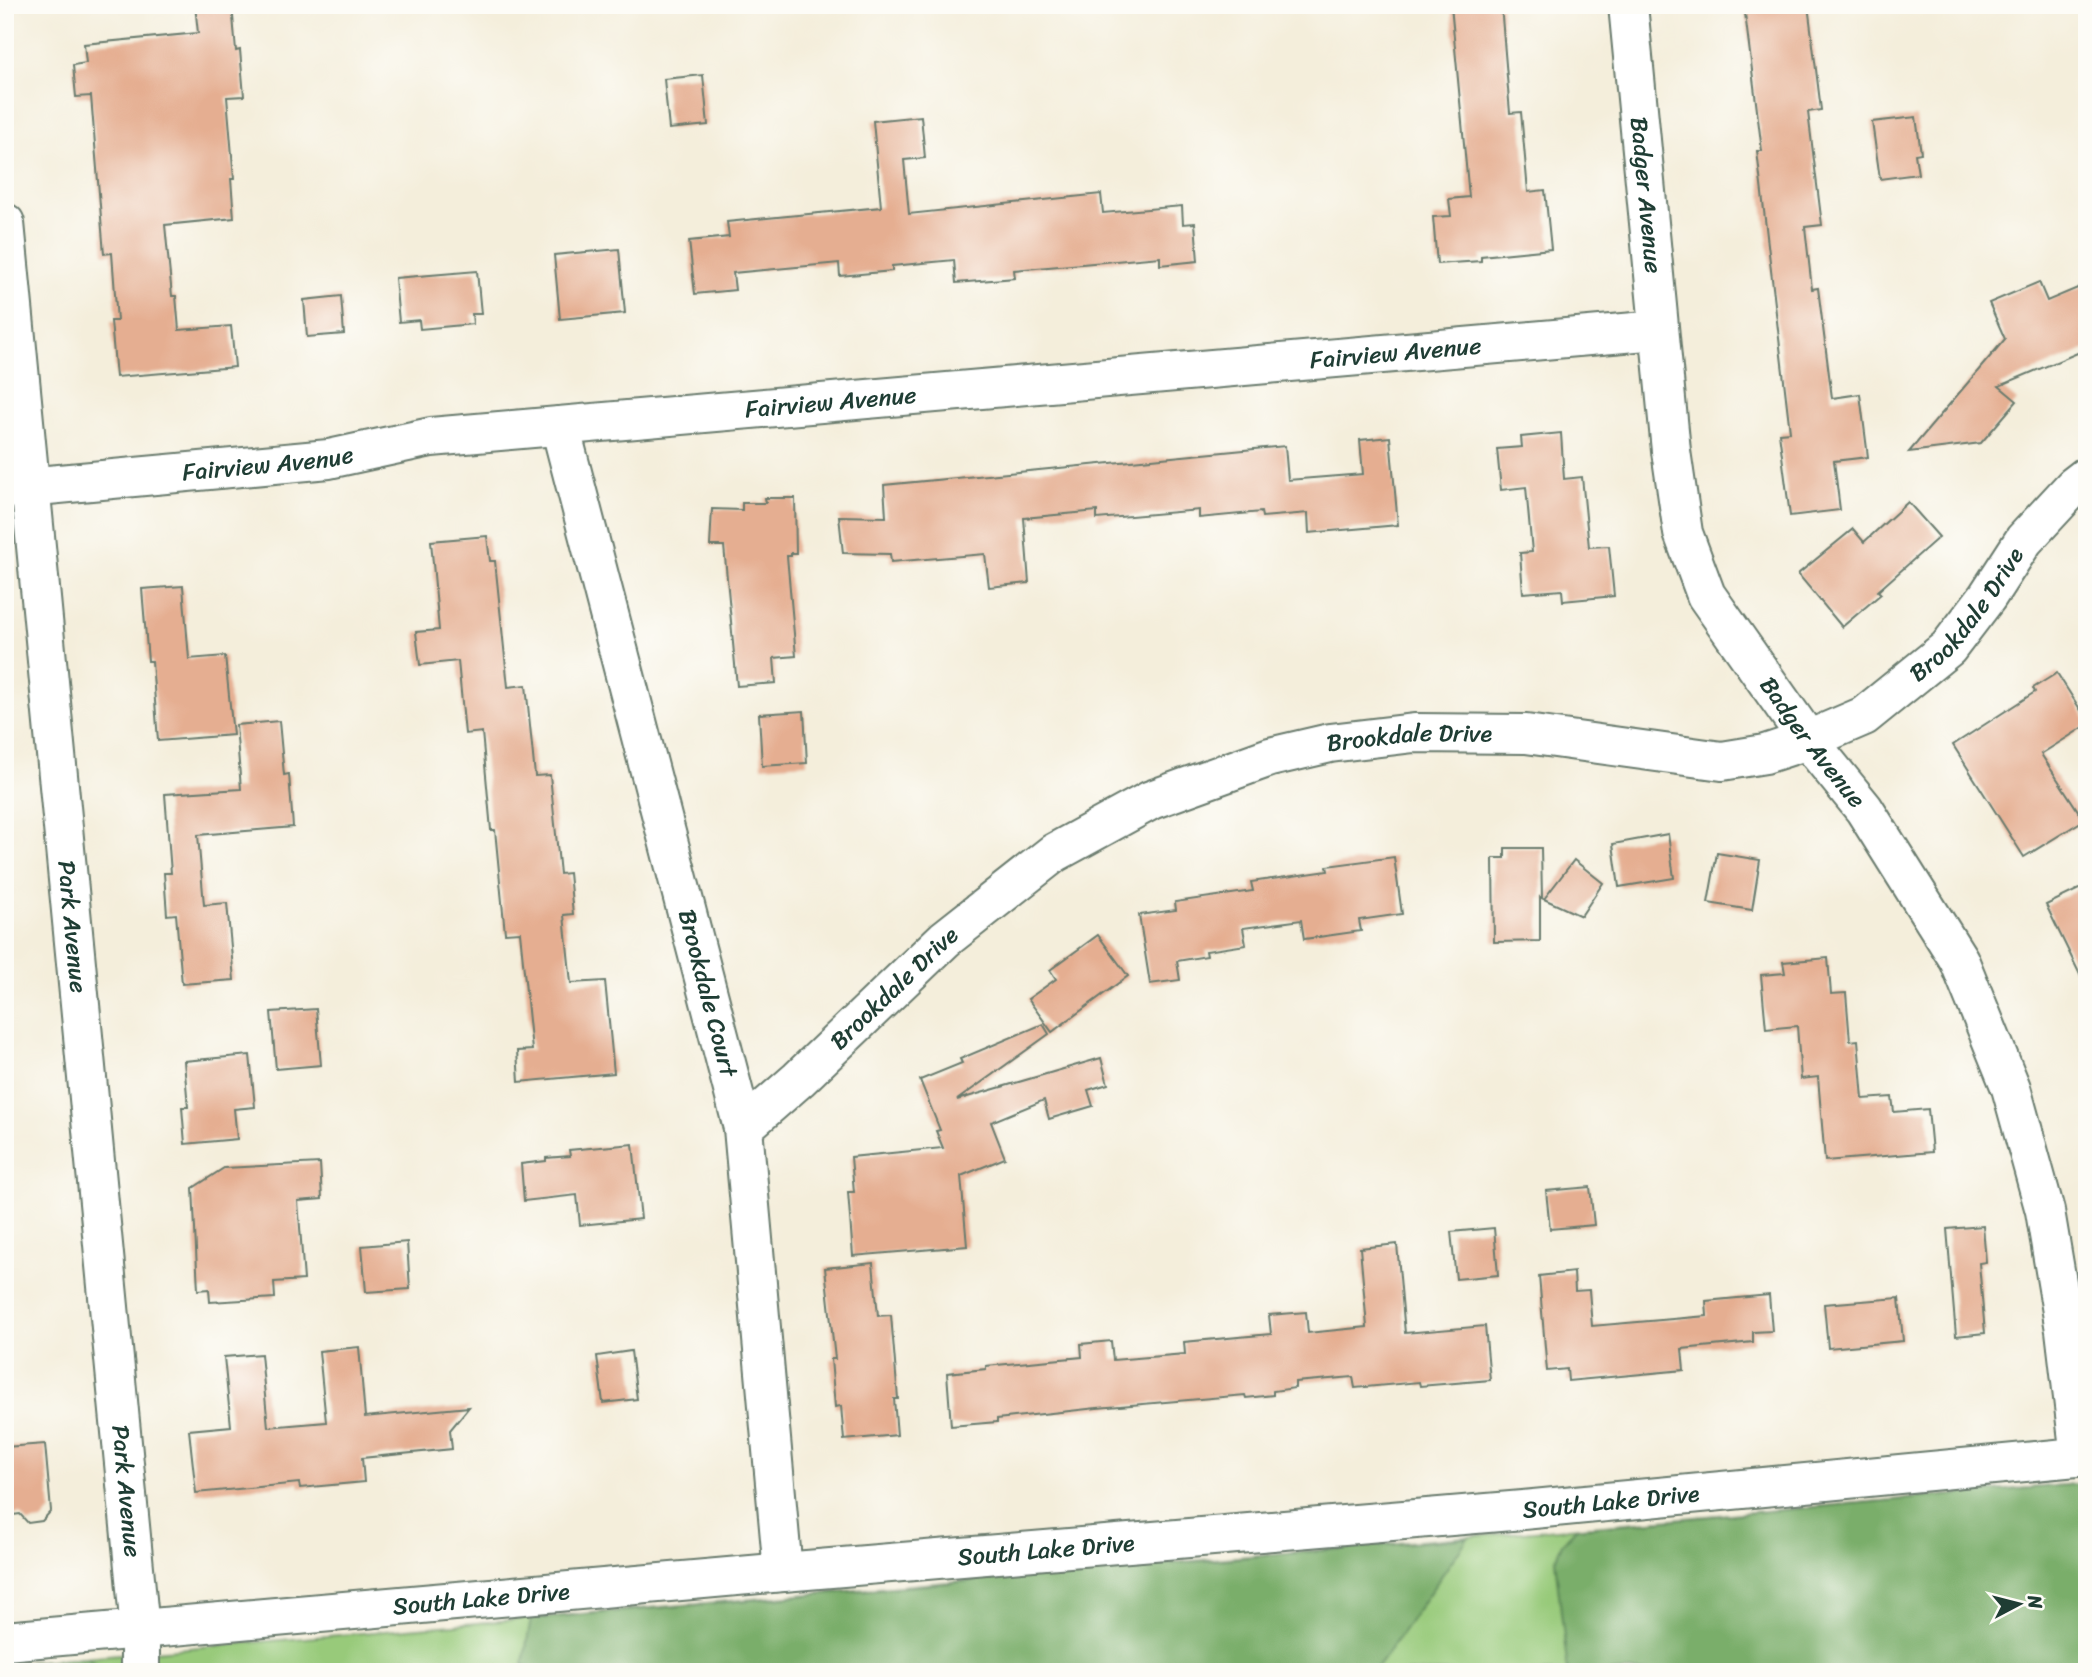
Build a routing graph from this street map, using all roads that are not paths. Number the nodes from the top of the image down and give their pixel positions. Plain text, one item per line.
1 (1628, 5) edge
2 (5, 223) edge
3 (1658, 330) junction
4 (560, 426) junction
5 (2087, 476) edge
6 (18, 488) edge
7 (1808, 740) junction
8 (743, 1128) junction
9 (2083, 1457) edge
10 (783, 1572) junction
11 (140, 1630) junction
12 (5, 1641) edge
13 (140, 1672) edge

1 - 3 street, Badger Avenue
2 - 6 street, Park Avenue
3 - 4 street, Fairview Avenue
3 - 7 street, Badger Avenue
4 - 6 street, Fairview Avenue
4 - 8 street, Brookdale Court
5 - 7 street, Brookdale Drive
6 - 11 street, Park Avenue
7 - 8 street, Brookdale Drive
7 - 9 street, Badger Avenue
8 - 10 street, Brookdale Court
9 - 10 street, South Lake Drive
10 - 11 street, South Lake Drive
11 - 12 street, South Lake Drive
11 - 13 street, Park Avenue

